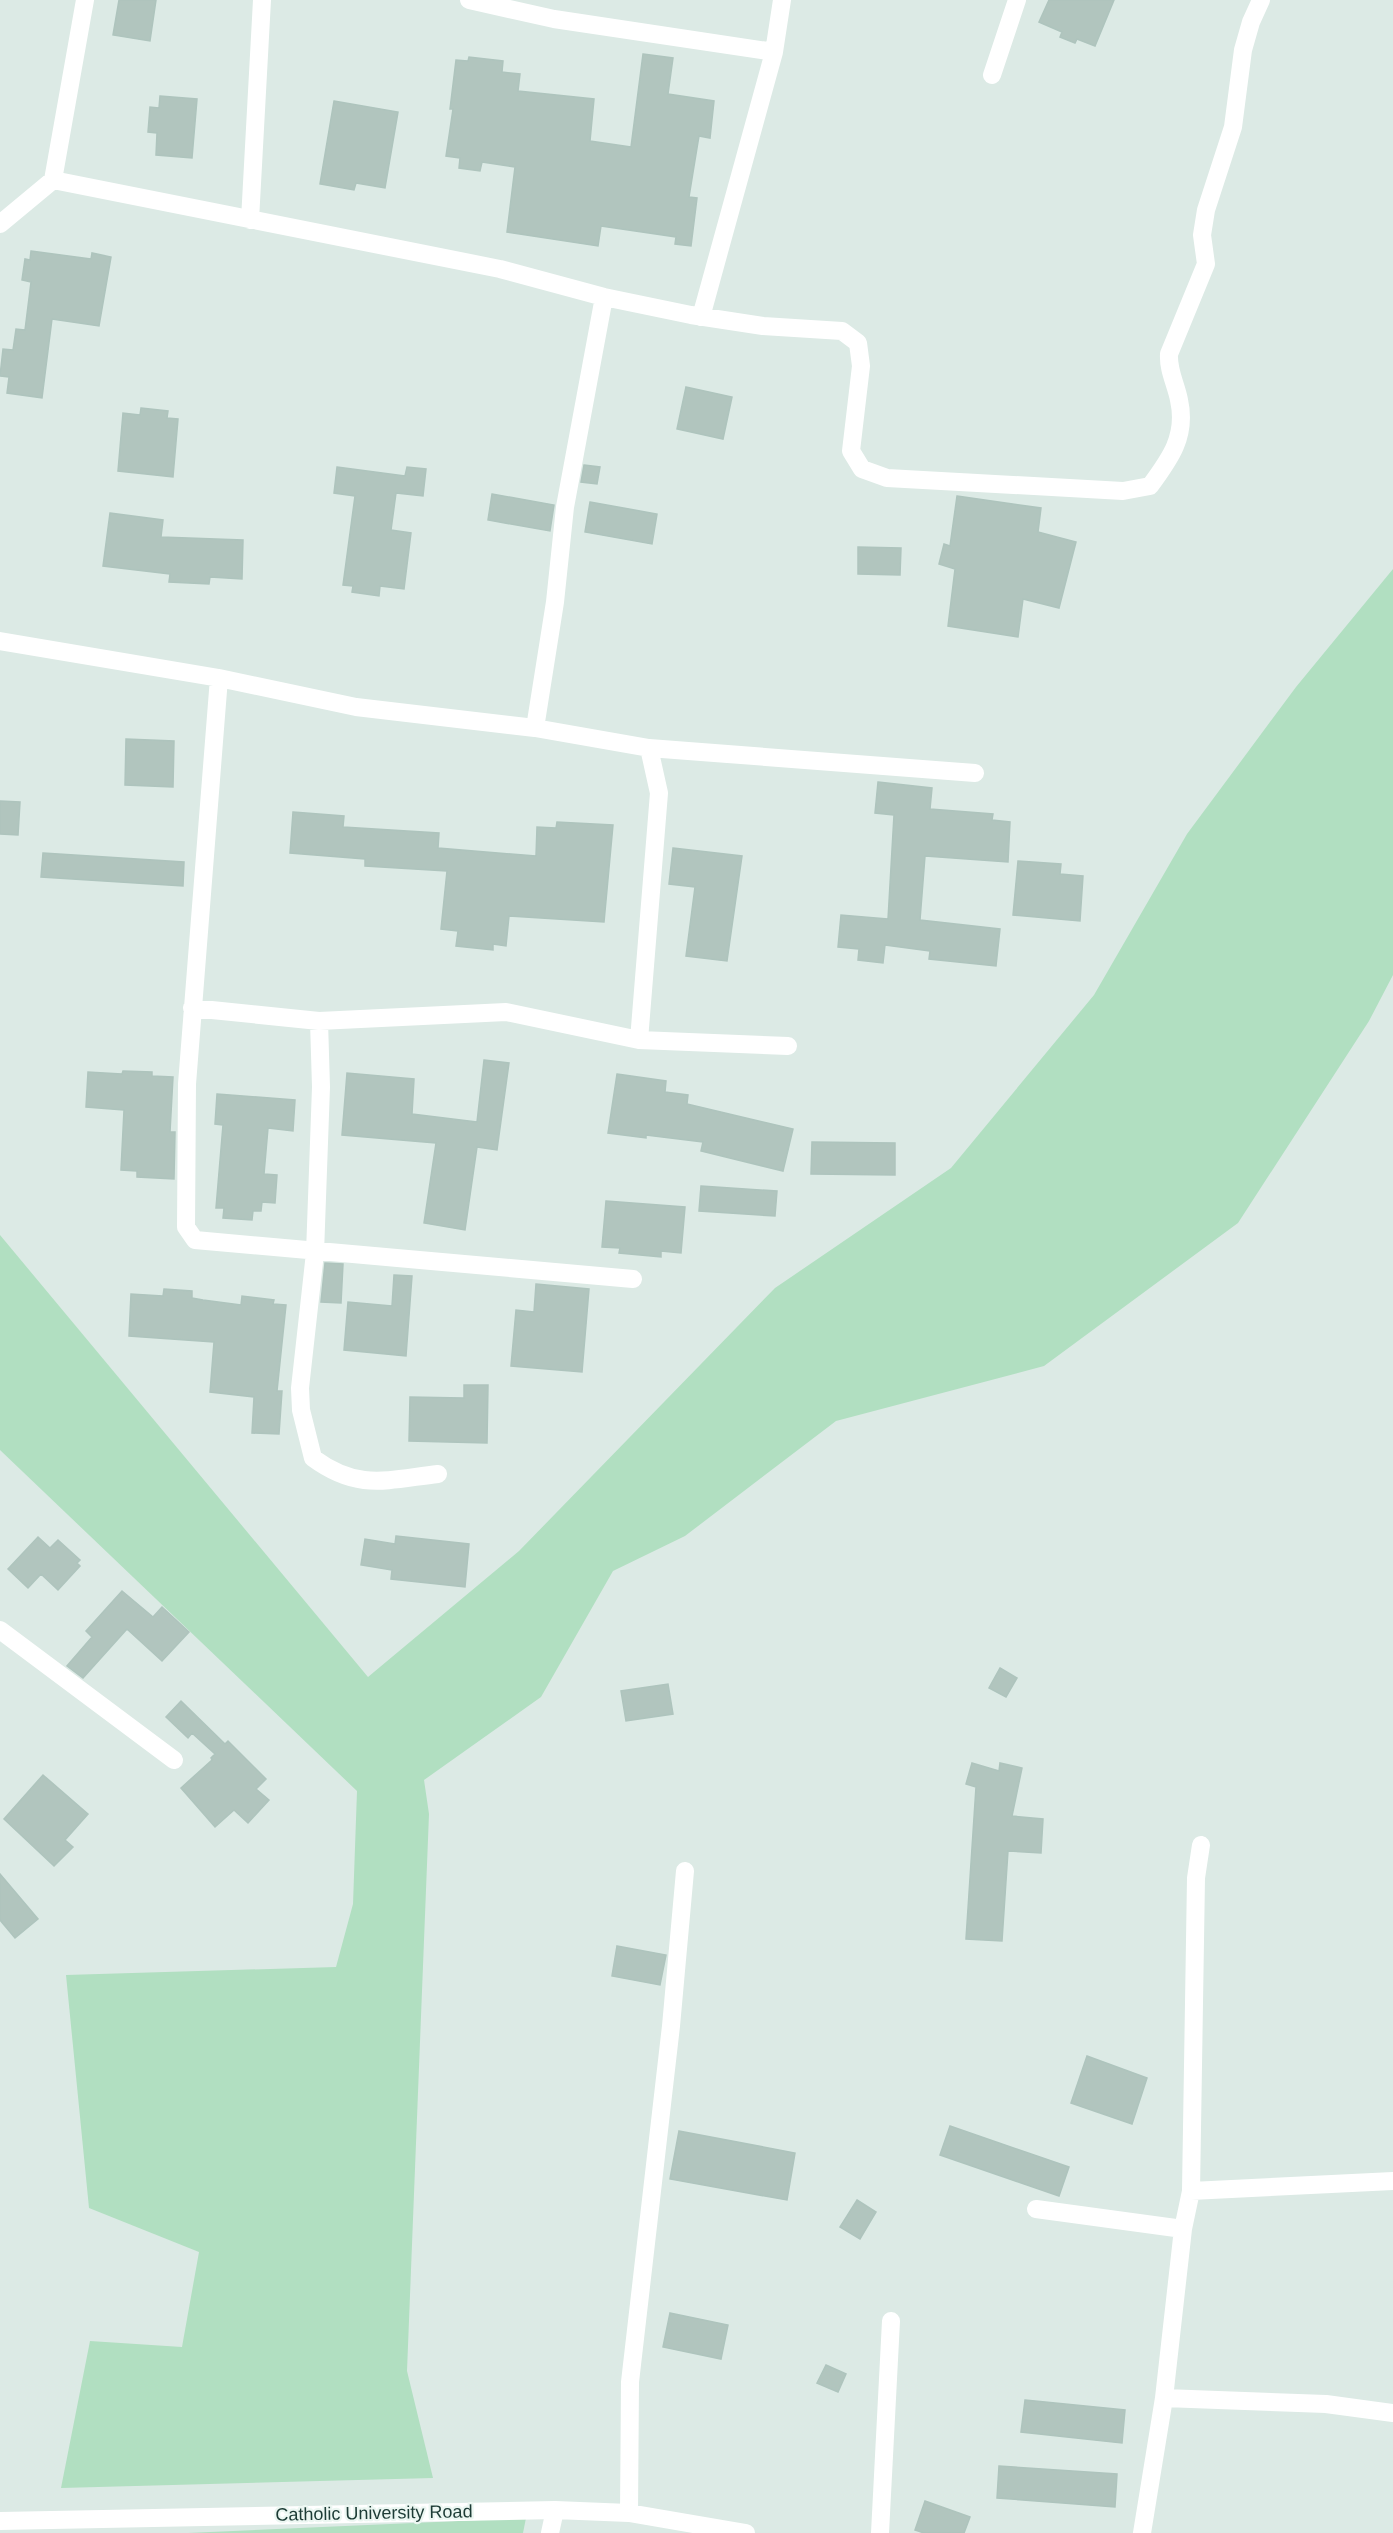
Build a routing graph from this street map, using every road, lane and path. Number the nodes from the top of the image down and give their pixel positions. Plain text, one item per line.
1 (85, 0) edge
2 (262, 0) edge
3 (469, 0) edge
4 (782, 0) edge
5 (1017, 0) edge
6 (1261, 0) edge
7 (774, 52) junction
8 (992, 75) dead end
9 (52, 180) junction
10 (250, 220) junction
11 (0, 224) edge
12 (604, 297) junction
13 (701, 317) junction
14 (0, 641) edge
15 (219, 678) junction
16 (535, 728) junction
17 (650, 748) junction
18 (975, 774) dead end
19 (192, 1008) junction
20 (319, 1021) junction
21 (639, 1040) junction
22 (788, 1046) dead end
23 (315, 1253) junction
24 (633, 1280) dead end
25 (438, 1474) dead end
26 (0, 1630) edge
27 (174, 1760) dead end
28 (1201, 1845) dead end
29 (685, 1871) dead end
30 (1393, 2181) edge
31 (1191, 2191) junction
32 (1036, 2209) dead end
33 (1183, 2229) junction
34 (891, 2321) dead end
35 (1164, 2397) junction
36 (1393, 2413) edge
37 (555, 2510) junction
38 (629, 2513) junction
39 (0, 2521) edge
40 (550, 2533) edge
41 (746, 2533) edge
42 (880, 2533) edge
43 (1142, 2533) edge

1 - 9 street
2 - 10 street
3 - 7 street
4 - 7 street
5 - 8 street
6 - 13 street
7 - 13 street
9 - 10 street
9 - 11 street
10 - 12 street
12 - 13 street
12 - 16 street
14 - 15 street
15 - 16 street
15 - 19 street
16 - 17 street
17 - 18 street
17 - 21 street
19 - 20 street
19 - 23 street
20 - 21 street
20 - 23 street
21 - 22 street
23 - 24 street
23 - 25 street
26 - 27 street
28 - 31 street
29 - 38 street
30 - 31 street
31 - 33 street
32 - 33 street
33 - 35 street
34 - 42 street
35 - 36 street
35 - 43 street
37 - 38 street, Catholic University Road
37 - 39 street, Catholic University Road
37 - 40 street
38 - 41 street, Catholic University Road

